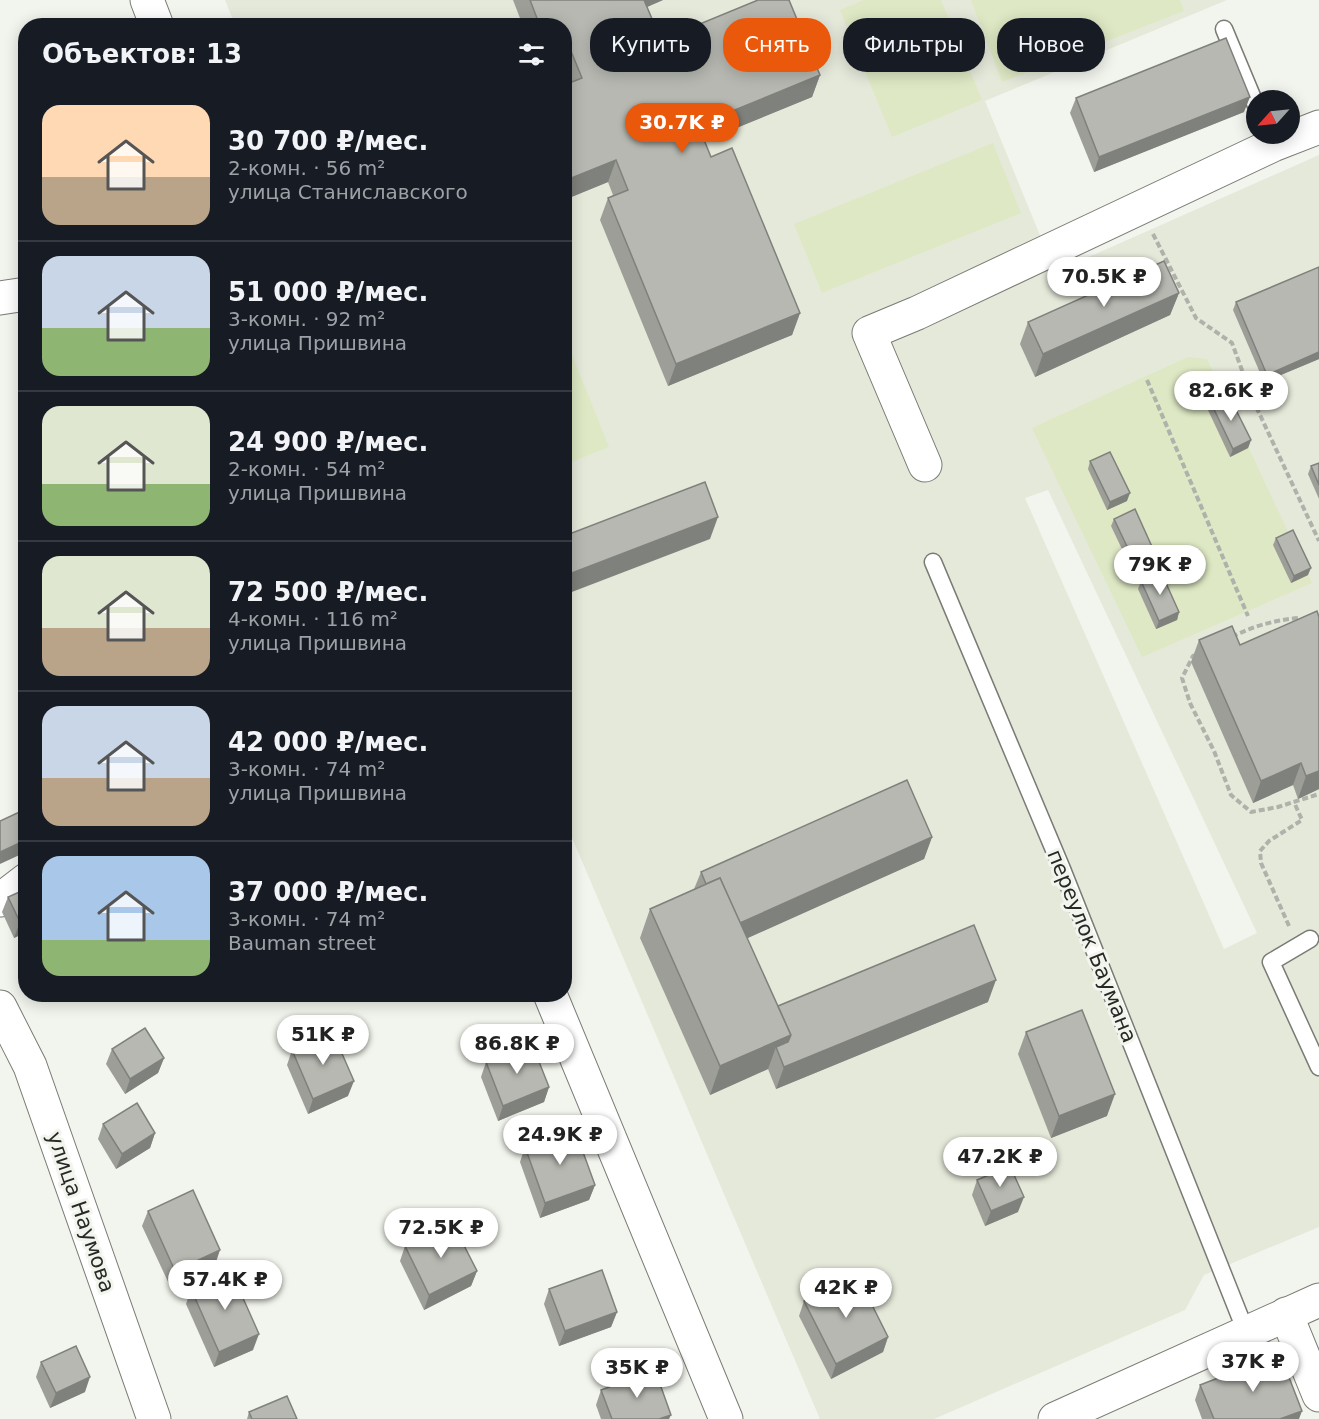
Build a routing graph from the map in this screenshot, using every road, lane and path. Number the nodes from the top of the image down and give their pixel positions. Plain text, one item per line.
1 (147, 0) edge
2 (154, 18) edge
3 (1224, 29) dead end
4 (1249, 90) edge
5 (1319, 127) edge
6 (1300, 132) edge
7 (1261, 144) edge
8 (1139, 208) junction
9 (18, 295) edge
10 (0, 298) edge
11 (1147, 380) dead end
12 (925, 465) dead end
13 (1319, 541) edge
14 (933, 562) dead end
15 (1248, 616) dead end
16 (1306, 626) edge
17 (1224, 640) edge
18 (1203, 651) edge
19 (1319, 794) edge
20 (1294, 802) junction
21 (18, 886) edge
22 (0, 900) edge
23 (1305, 942) joint
24 (553, 1002) edge
25 (0, 1007) edge
26 (1319, 1067) edge
27 (1319, 1300) edge
28 (1286, 1314) junction
29 (1246, 1332) junction
30 (1319, 1395) edge
31 (154, 1419) edge
32 (726, 1419) edge
33 (1055, 1419) edge

1 - 2 street
3 - 4 lane
5 - 6 street
7 - 8 street
8 - 12 street
8 - 13 path
9 - 10 street
11 - 15 path
14 - 29 lane, переулок Баумана
16 - 17 path
18 - 20 path
19 - 20 path
20 - 23 path
21 - 22 street
23 - 26 lane
24 - 32 street
25 - 31 street, улица Наумова
27 - 28 street
28 - 29 street
28 - 30 street
29 - 33 street

